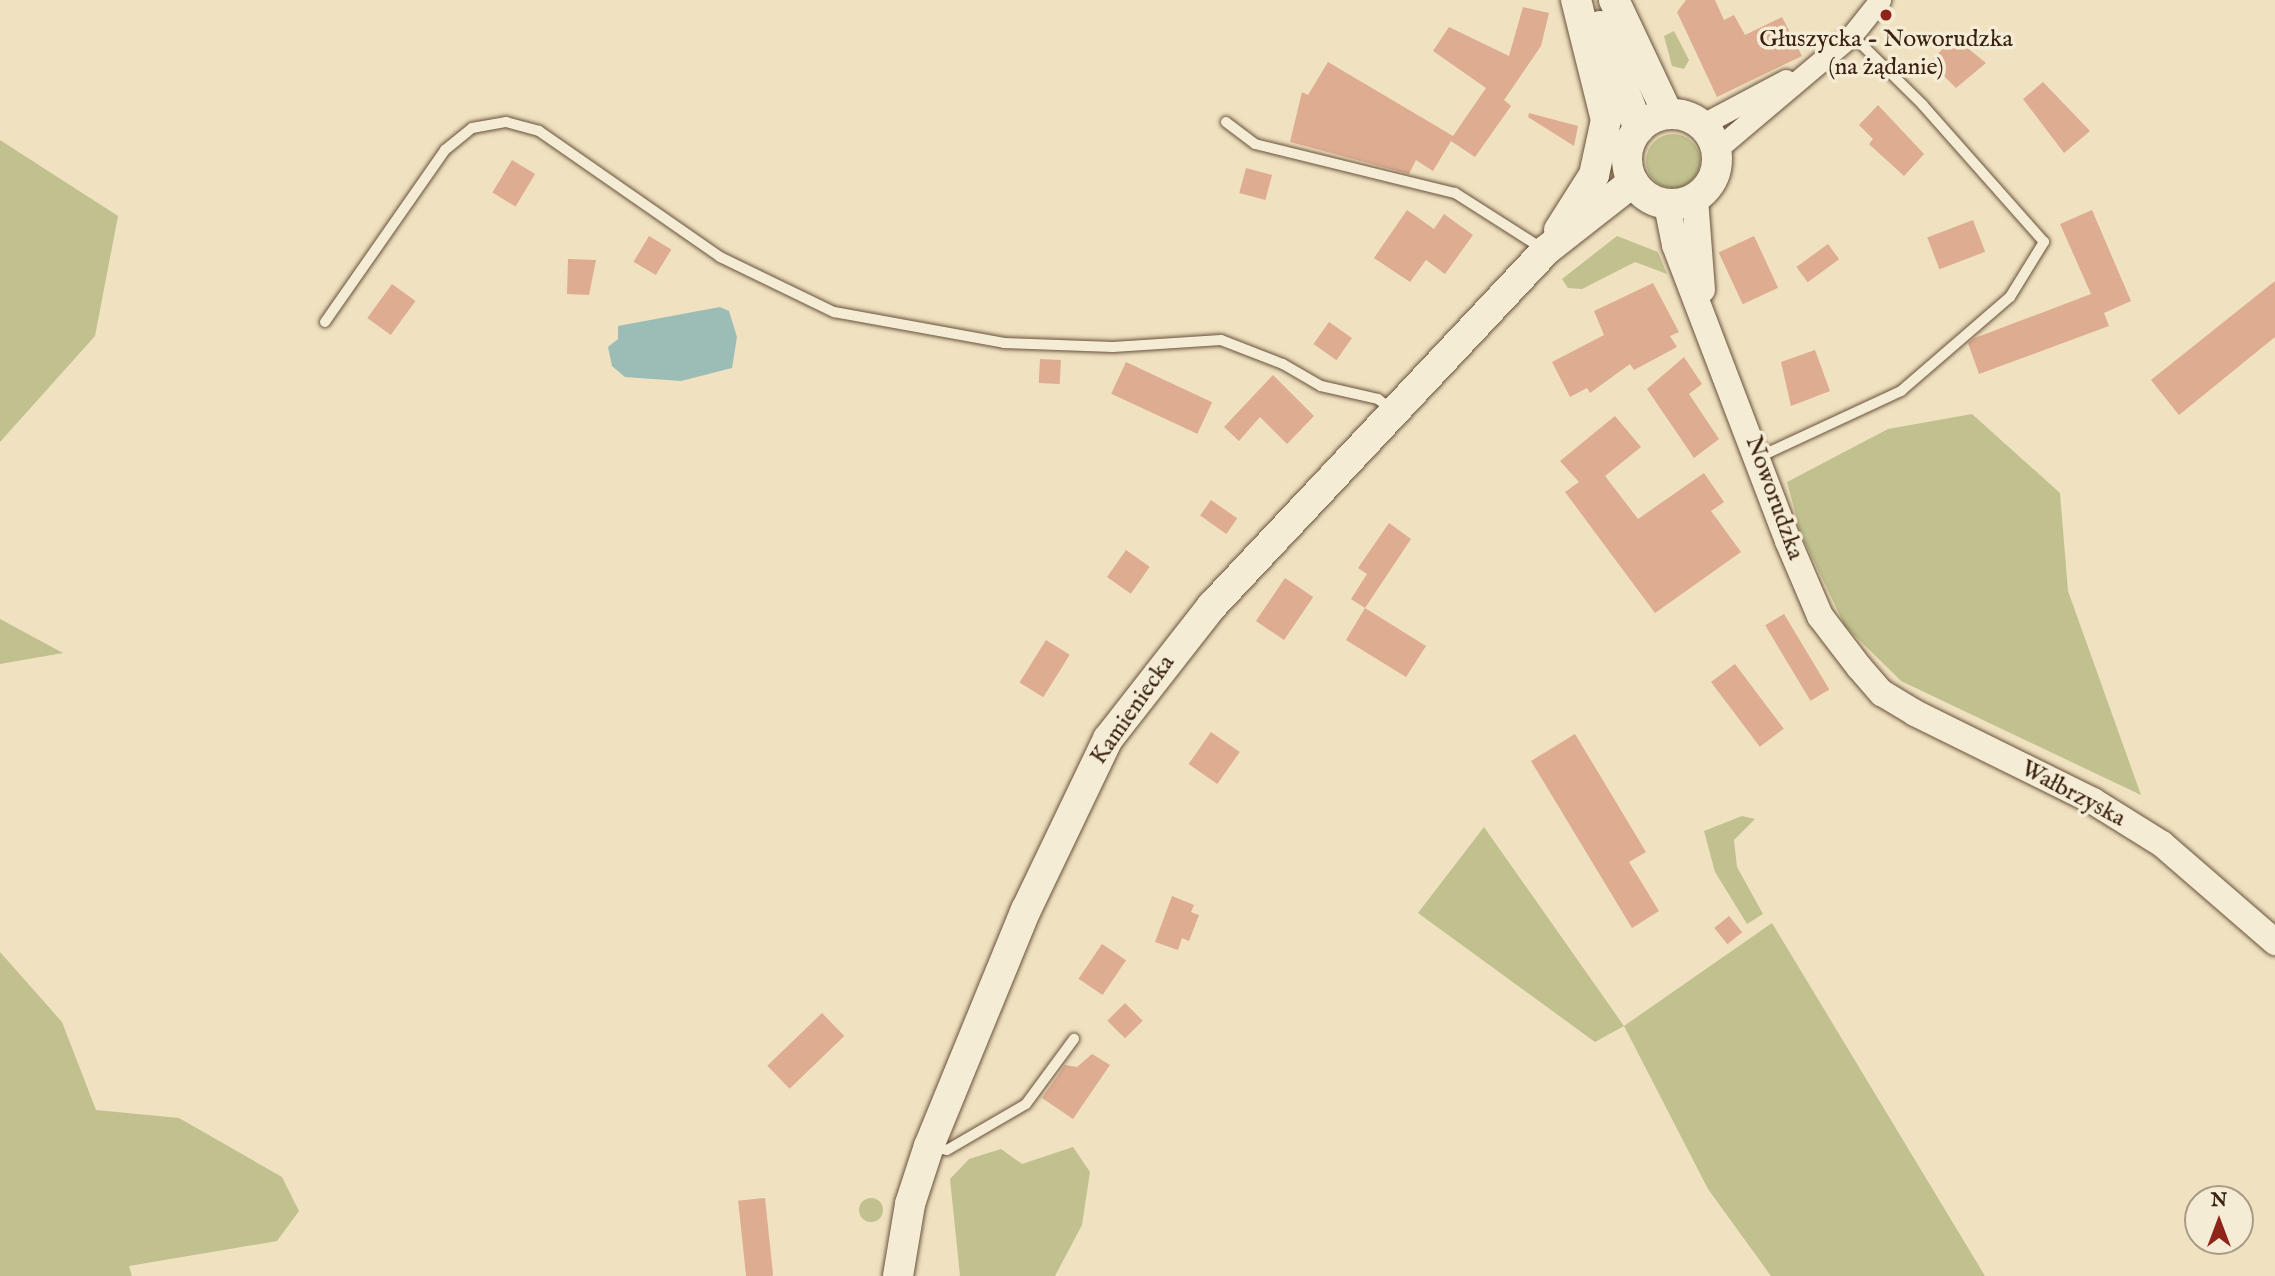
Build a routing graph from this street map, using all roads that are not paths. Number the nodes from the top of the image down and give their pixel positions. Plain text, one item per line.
1 (1576, 0) edge
2 (1588, 0) edge
3 (1614, 0) edge
4 (1880, 0) edge
5 (1852, 35) junction
6 (1807, 70) junction
7 (1668, 114) junction
8 (1226, 122) dead end
9 (1639, 129) junction
10 (1709, 137) junction
11 (1661, 196) junction
12 (1545, 251) junction
13 (325, 322) dead end
14 (1397, 413) junction
15 (1759, 457) junction
16 (1858, 667) joint
17 (2275, 942) edge
18 (1074, 1039) dead end
19 (929, 1146) junction
20 (898, 1276) edge

1 - 12 main road
2 - 9 main road
3 - 7 main road
4 - 5 street
5 - 6 street
5 - 15 lane
6 - 10 street
6 - 10 street
7 - 9 main road
7 - 10 main road
8 - 12 lane
9 - 11 main road
10 - 11 main road
11 - 12 main road, Kamieniecka
11 - 15 street, Noworudzka
12 - 14 main road, Kamieniecka
13 - 14 lane
14 - 19 main road, Kamieniecka
15 - 16 street, Noworudzka
16 - 17 street, Wałbrzyska
18 - 19 lane
19 - 20 main road, Kamieniecka

